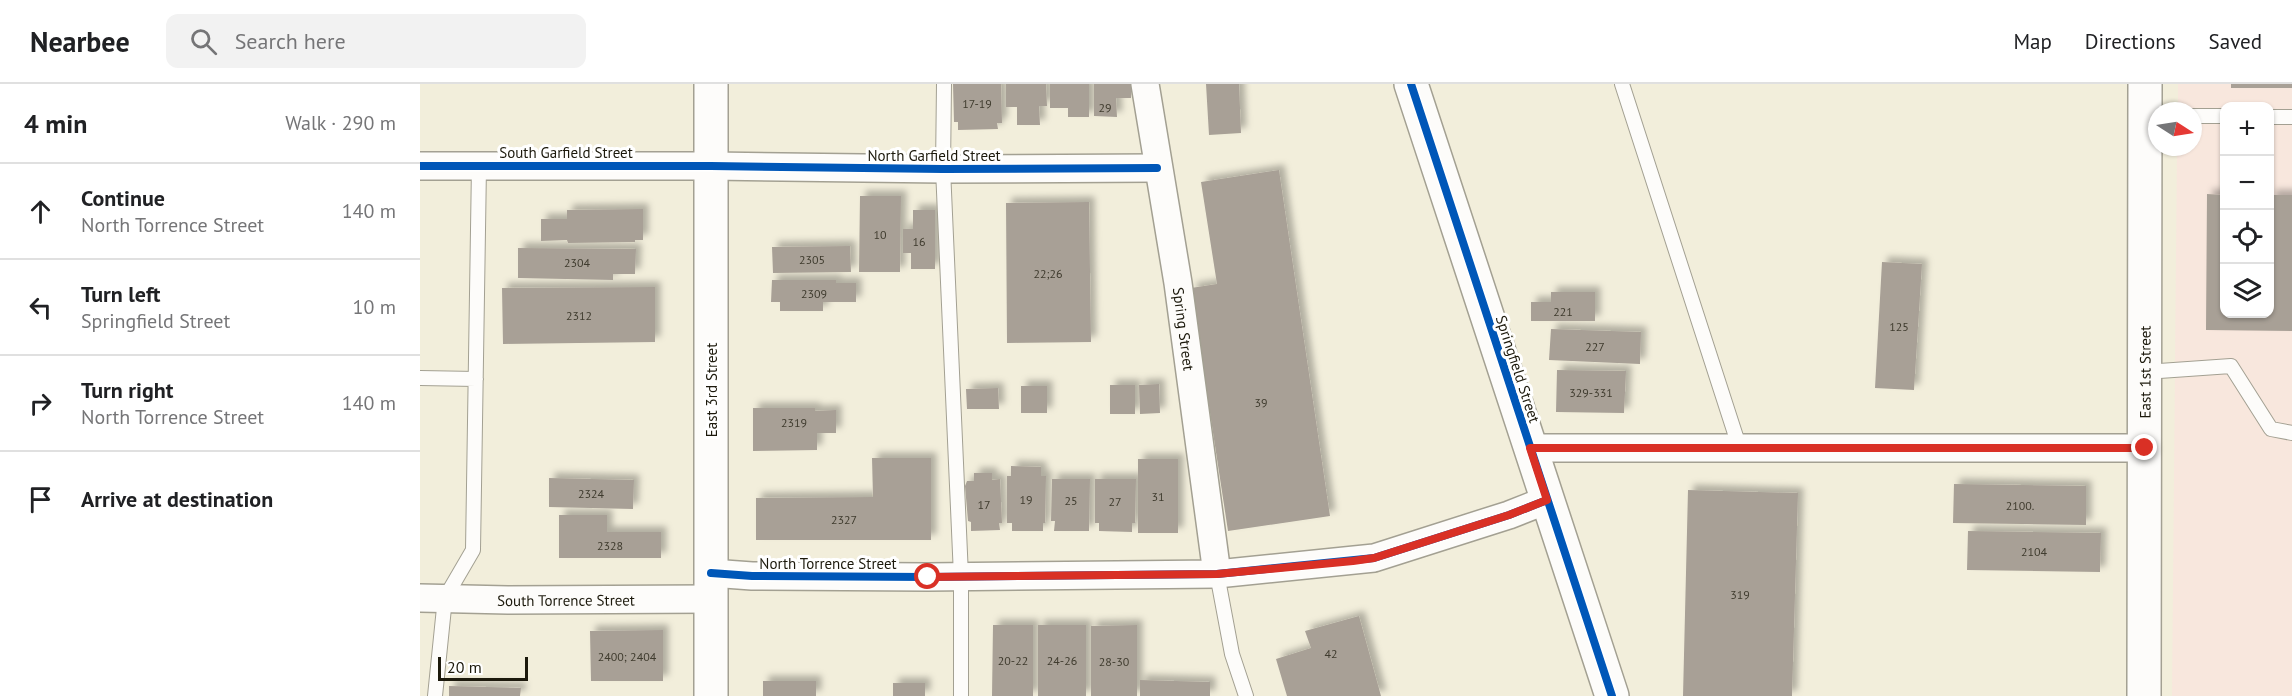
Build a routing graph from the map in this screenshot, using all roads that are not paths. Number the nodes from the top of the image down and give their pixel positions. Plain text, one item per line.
1 (711, 84) edge
2 (944, 84) edge
3 (1145, 84) edge
4 (1411, 84) edge
5 (1622, 84) edge
6 (2202, 116) edge
7 (2220, 116) edge
8 (2274, 117) edge
9 (2292, 117) edge
10 (2148, 156) edge
11 (420, 166) edge
12 (479, 166) junction
13 (711, 166) junction
14 (1157, 168) junction
15 (943, 169) junction
16 (2145, 372) junction
17 (420, 378) edge
18 (476, 379) junction
19 (2292, 433) edge
20 (1530, 448) junction
21 (2145, 448) junction
22 (1740, 449) junction
23 (1547, 500) junction
24 (1217, 574) junction
25 (961, 576) junction
26 (711, 586) junction
27 (433, 598) edge
28 (435, 696) edge
29 (711, 696) edge
30 (961, 696) edge
31 (1246, 696) edge
32 (1612, 696) edge
33 (2144, 696) edge

1 - 13 main road, East 3rd Street
2 - 15 lane
3 - 14 street, Spring Street
4 - 20 main road, Springfield Street
5 - 22 lane
6 - 7 lane
8 - 9 lane
10 - 16 main road, East 1st Street
11 - 12 street, South Garfield Street
12 - 13 street, South Garfield Street
12 - 18 lane
13 - 15 street, North Garfield Street
13 - 26 main road, East 3rd Street
14 - 15 street, North Garfield Street
14 - 24 street, Spring Street
15 - 25 lane
16 - 19 lane
16 - 21 main road, East 1st Street
17 - 18 lane
18 - 27 lane
20 - 22 street
20 - 23 main road, Springfield Street
21 - 22 street
21 - 33 main road, East 1st Street
23 - 24 street, North Torrence Street
23 - 32 main road, Springfield Street
24 - 25 street, North Torrence Street
24 - 31 lane
25 - 26 street, North Torrence Street
25 - 30 lane
26 - 27 street, South Torrence Street
26 - 29 main road, East 3rd Street
27 - 28 lane

